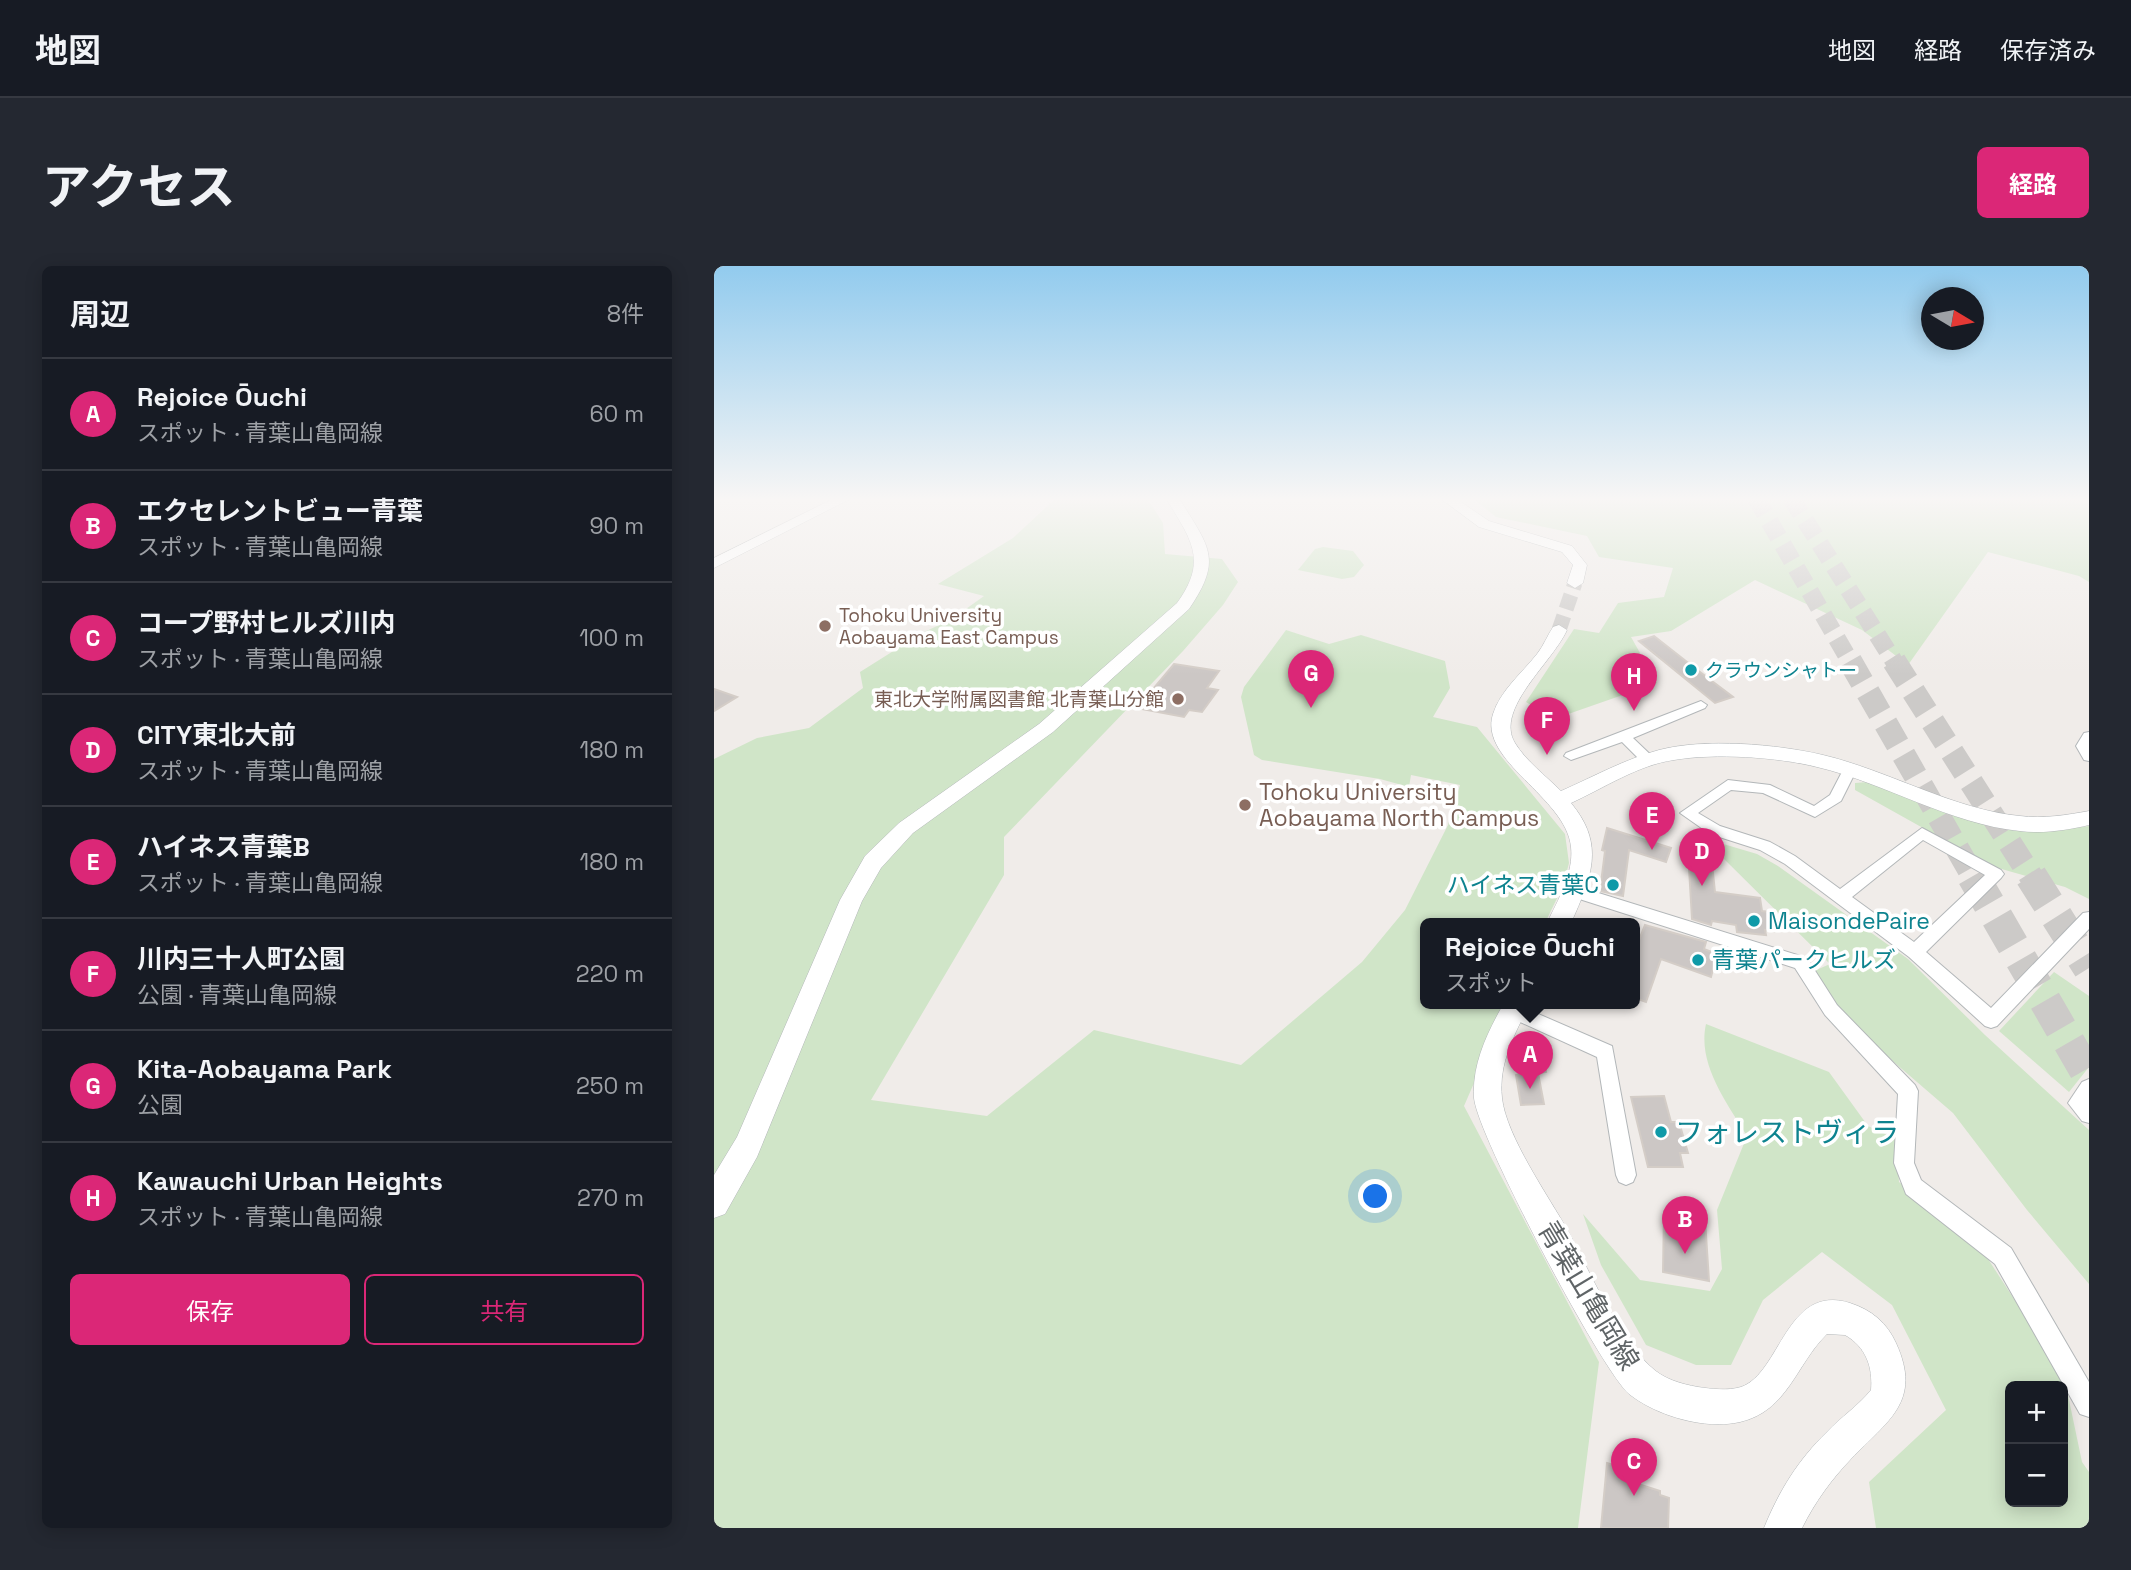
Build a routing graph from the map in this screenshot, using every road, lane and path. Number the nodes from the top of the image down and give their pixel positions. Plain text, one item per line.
1 (1203, 557) edge
2 (1573, 557) edge
3 (1575, 583) tunnel mouth
4 (1559, 630) tunnel mouth
5 (1701, 705) dead end
6 (2089, 736) edge
7 (1624, 737) junction
8 (1571, 756) dead end
9 (2089, 757) edge
10 (1649, 761) junction
11 (1849, 771) junction
12 (1558, 800) junction
13 (2089, 818) edge
14 (1576, 892) junction
15 (1839, 898) junction
16 (1562, 918) edge
17 (2089, 918) edge
18 (1915, 952) junction
19 (1514, 1009) edge
20 (1519, 1009) edge
21 (2089, 1088) edge
22 (2089, 1114) edge
23 (1626, 1175) dead end
24 (714, 1203) edge
25 (2089, 1405) edge
26 (1783, 1528) edge

1 - 24 street
2 - 3 street
4 - 12 street
5 - 7 street
6 - 9 street
7 - 8 street
7 - 10 street
10 - 11 street
10 - 12 street
11 - 13 street
11 - 15 street
12 - 14 street
14 - 16 street
14 - 25 street
15 - 18 street
15 - 18 street
17 - 18 street
19 - 26 street, 青葉山亀岡線
20 - 23 street
21 - 22 street

